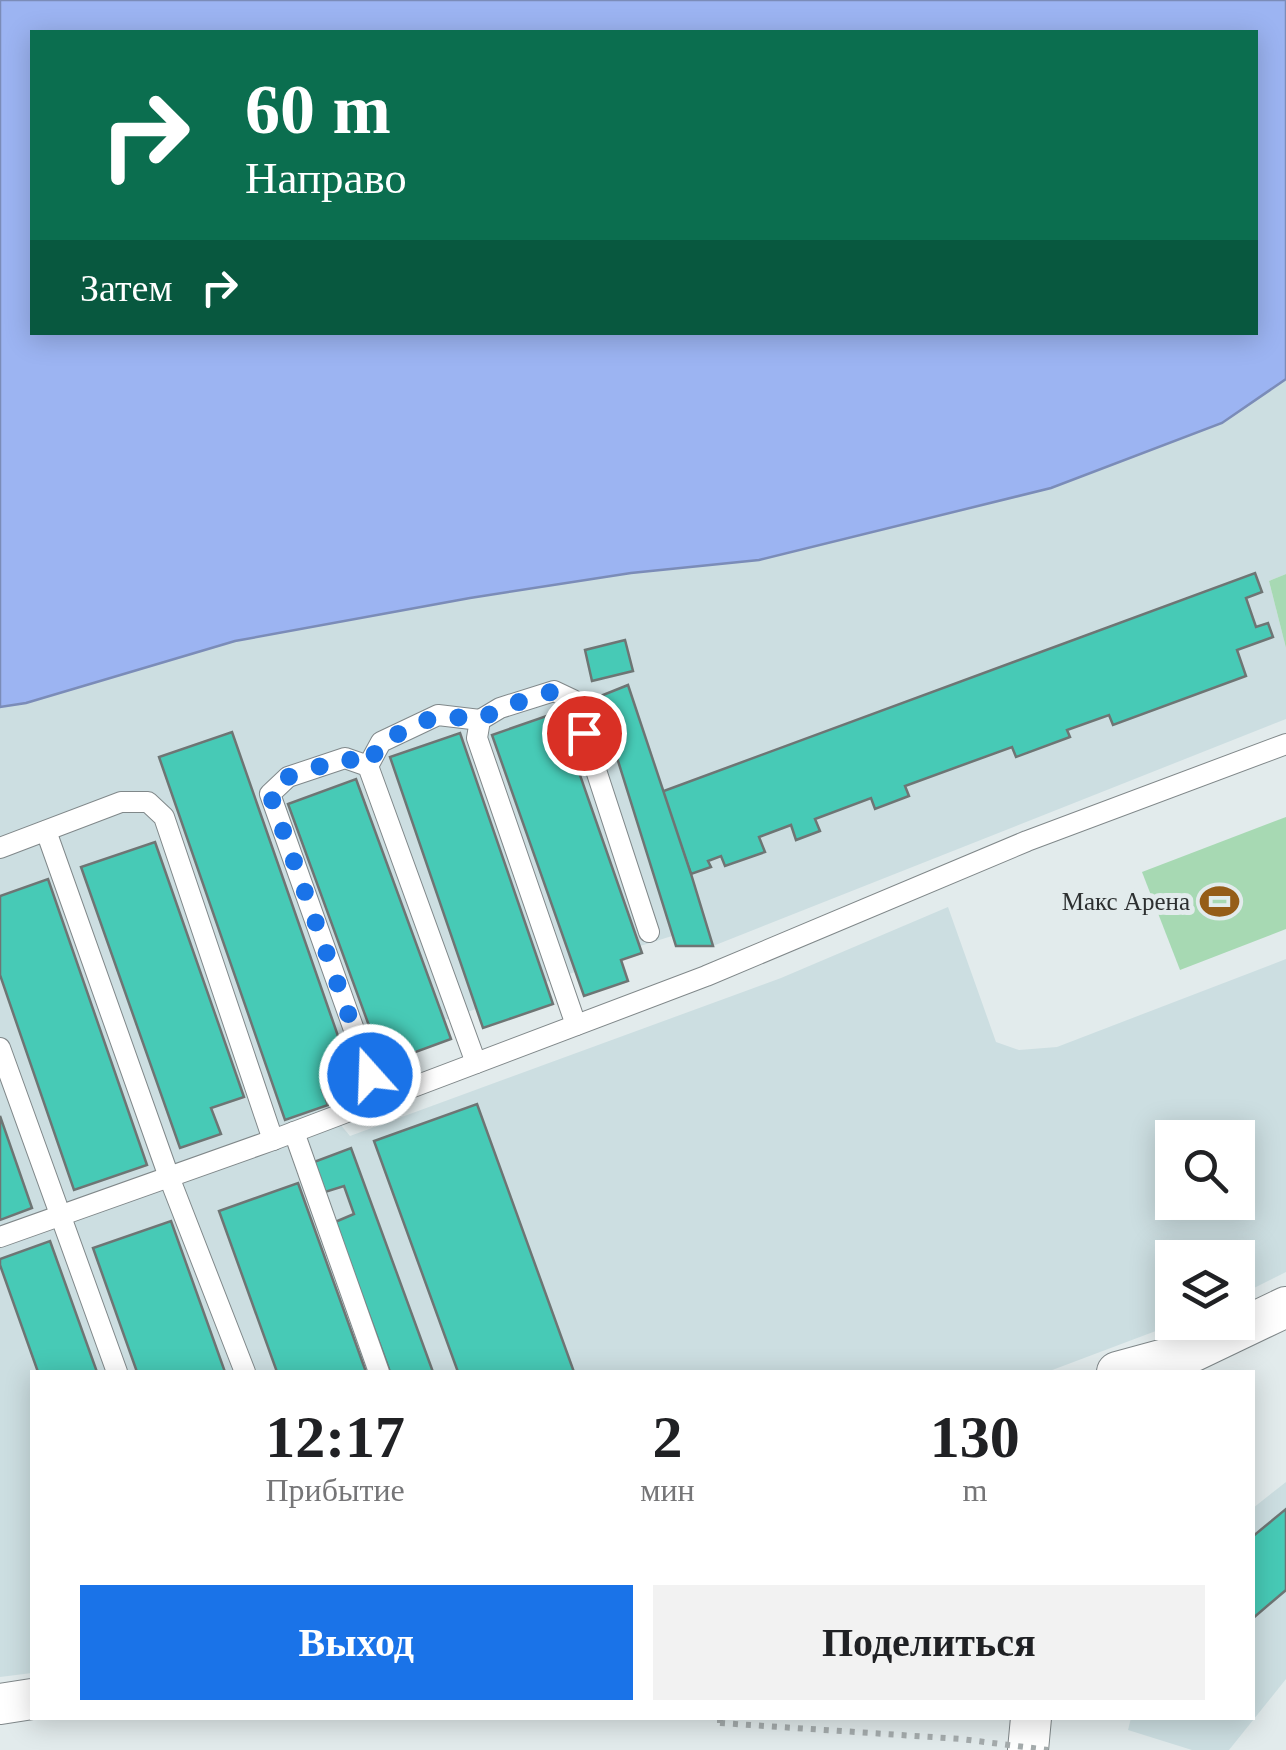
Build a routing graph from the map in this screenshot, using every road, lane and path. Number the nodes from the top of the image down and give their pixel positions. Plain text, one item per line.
1 (480, 720) junction
2 (1286, 744) edge
3 (368, 766) junction
4 (46, 831) junction
5 (0, 848) edge
6 (649, 932) dead end
7 (576, 1025) junction
8 (0, 1048) edge
9 (476, 1063) junction
10 (379, 1100) junction
11 (294, 1132) junction
12 (273, 1140) junction
13 (170, 1176) junction
14 (59, 1216) junction
15 (0, 1237) edge
16 (1286, 1308) edge
17 (1197, 1362) edge
18 (116, 1370) edge
19 (244, 1370) edge
20 (378, 1370) edge
21 (1133, 1370) edge
22 (30, 1699) edge
23 (0, 1704) edge
24 (720, 1720) edge
25 (1031, 1720) edge
26 (1028, 1750) edge
27 (1048, 1750) edge

1 - 3 lane
1 - 6 lane
1 - 7 lane
2 - 7 lane
3 - 9 lane
3 - 10 lane
4 - 5 lane
4 - 12 lane
4 - 13 lane
7 - 9 lane
8 - 14 lane
9 - 10 lane
10 - 11 lane
11 - 12 lane
11 - 20 lane
12 - 13 lane
13 - 14 lane
13 - 19 lane
14 - 15 lane
14 - 18 lane
16 - 17 street
17 - 21 street
22 - 23 street
24 - 27 path, bridge
25 - 26 street

